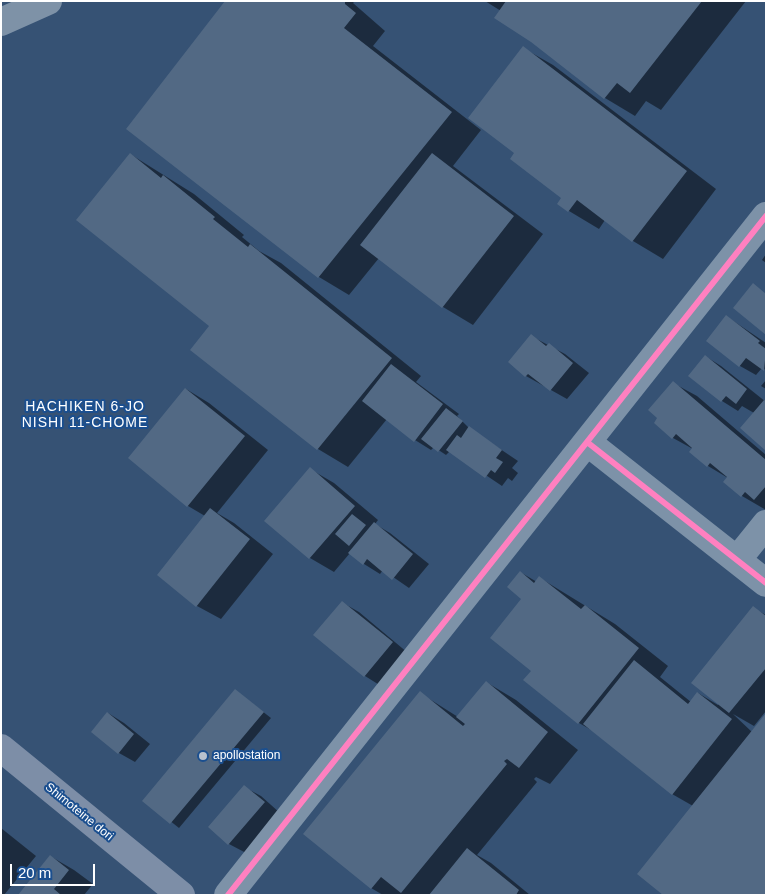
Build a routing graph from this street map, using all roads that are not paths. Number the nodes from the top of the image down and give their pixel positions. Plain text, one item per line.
1 (48, 1) edge
2 (1, 22) edge
3 (766, 216) edge
4 (587, 442) junction
5 (766, 524) edge
6 (737, 560) junction
7 (766, 583) edge
8 (1, 748) edge
9 (181, 895) edge
10 (228, 895) edge

1 - 2 highway
3 - 4 street
4 - 6 street
4 - 10 street
5 - 6 street
6 - 7 street
8 - 9 main road, Shimoteine dori

